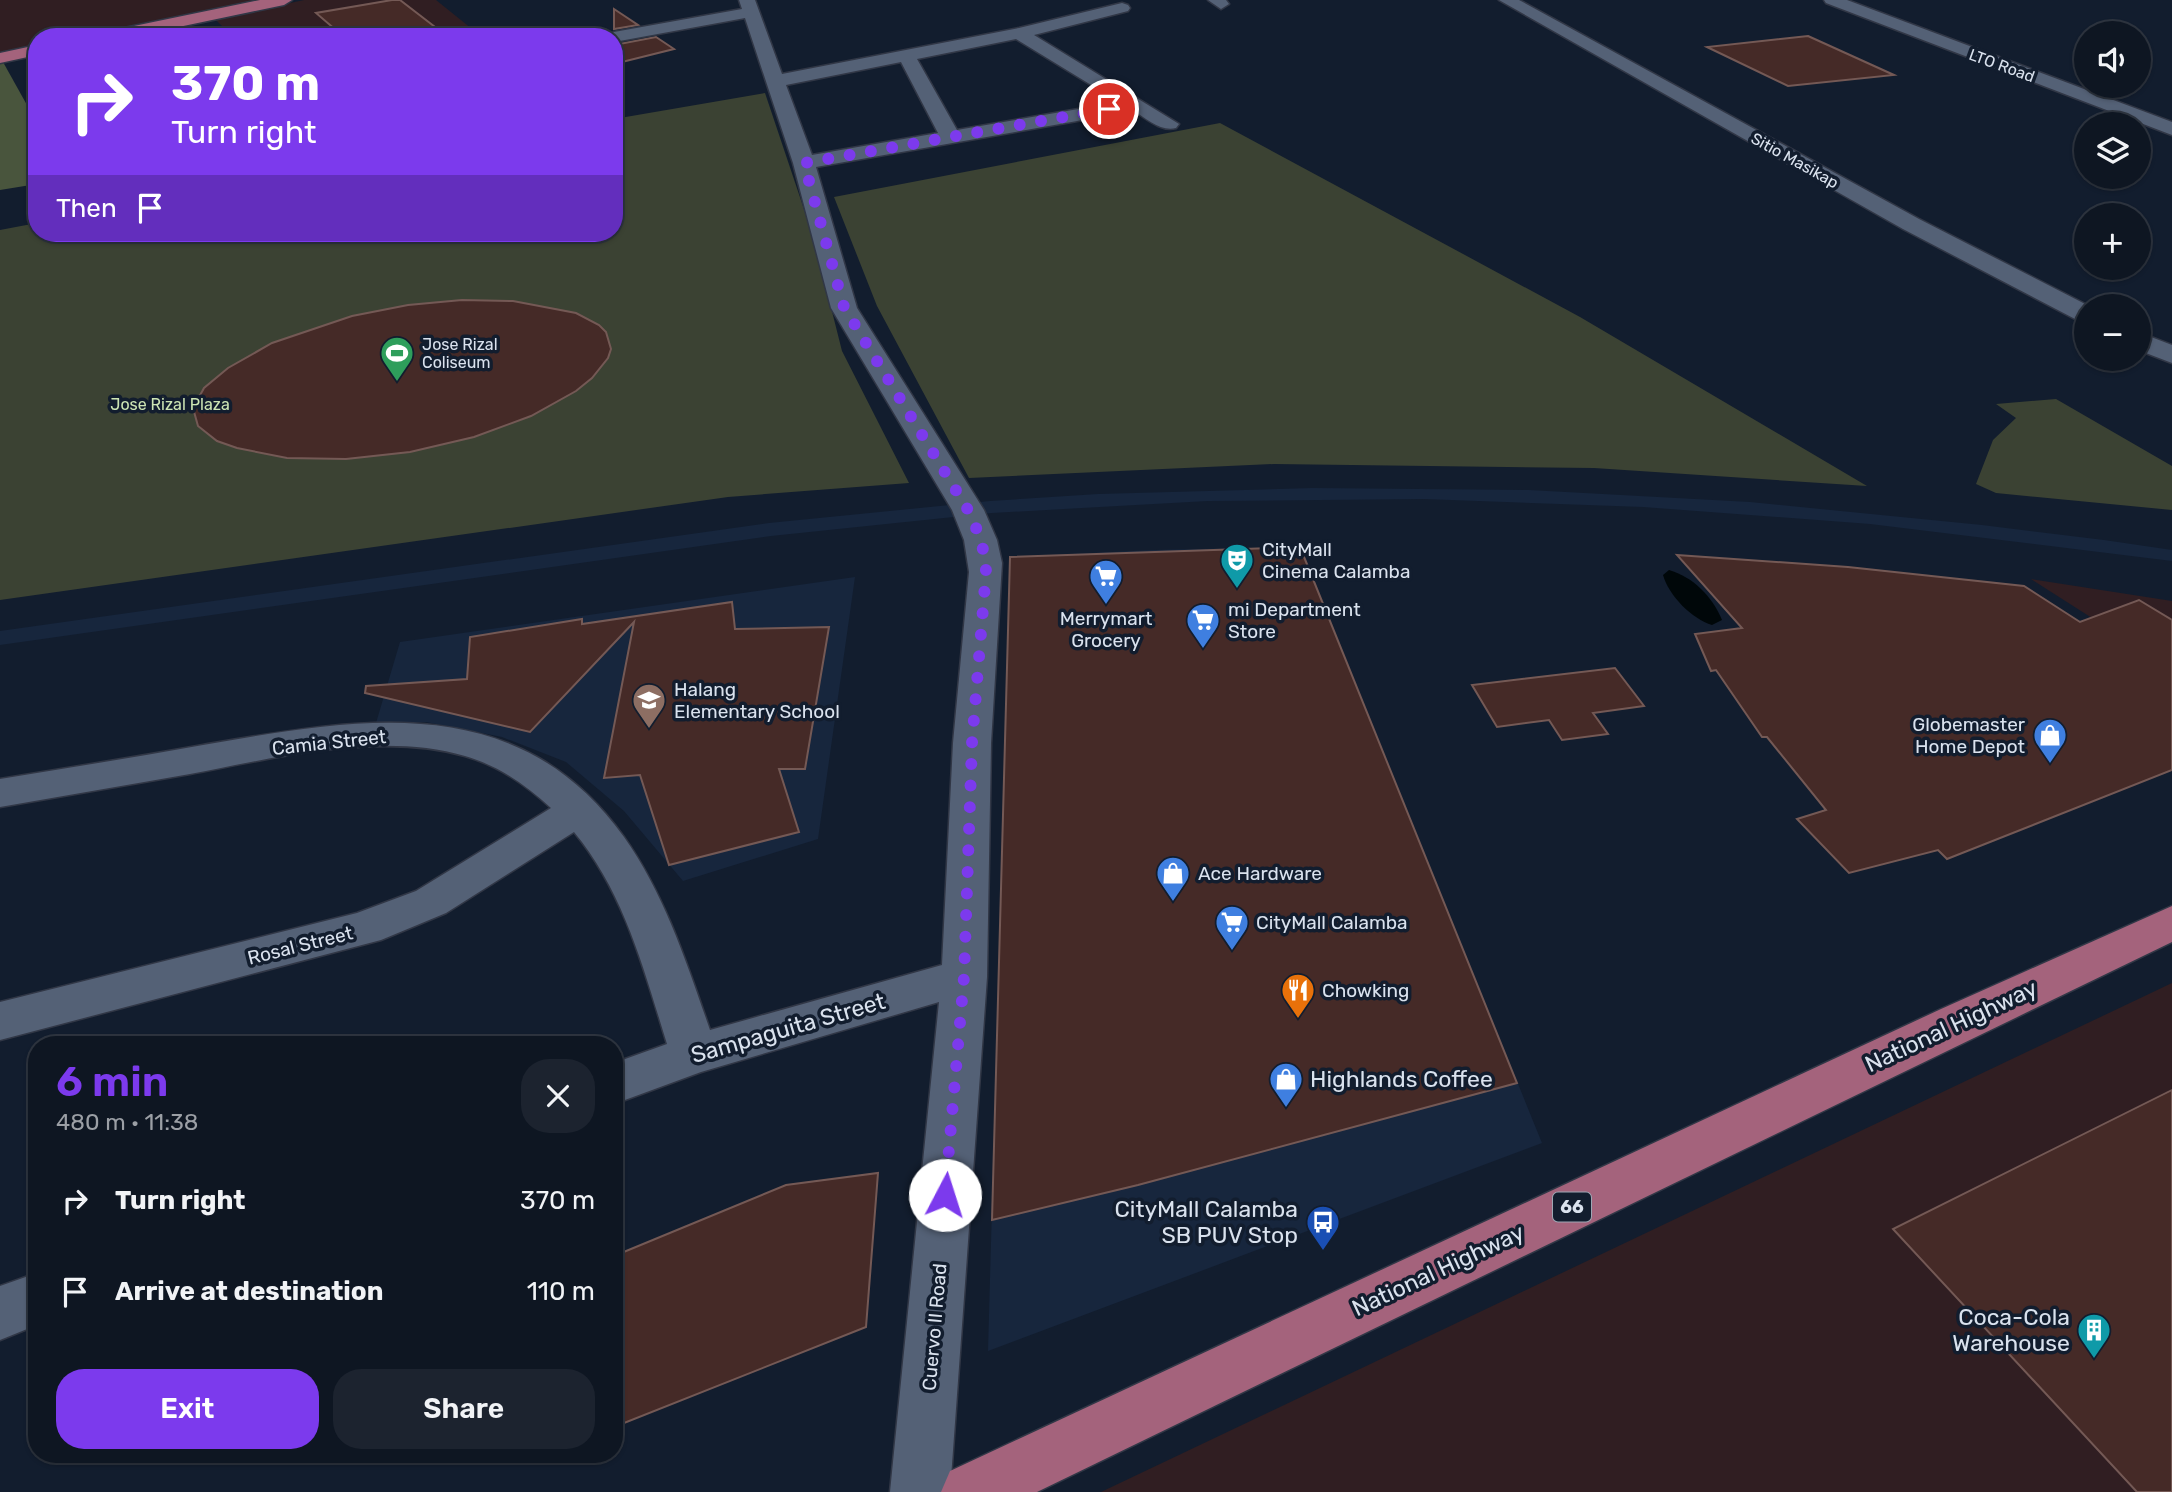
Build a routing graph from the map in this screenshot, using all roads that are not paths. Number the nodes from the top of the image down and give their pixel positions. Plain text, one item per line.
1 (284, 0) edge
2 (1507, 0) edge
3 (1832, 0) edge
4 (748, 6) edge
5 (1122, 8) dead end
6 (149, 28) edge
7 (1019, 33) junction
8 (623, 35) edge
9 (28, 52) edge
10 (907, 57) junction
11 (0, 58) edge
12 (777, 81) junction
13 (1135, 104) junction
14 (1169, 124) dead end
15 (2172, 129) edge
16 (951, 138) junction
17 (804, 163) junction
18 (2074, 309) edge
19 (2151, 346) edge
20 (2172, 355) edge
21 (0, 793) edge
22 (577, 811) junction
23 (2172, 923) edge
24 (964, 977) junction
25 (0, 1021) edge
26 (694, 1054) junction
27 (623, 1081) edge
28 (28, 1302) edge
29 (0, 1313) edge
30 (920, 1492) edge
31 (971, 1492) edge

1 - 6 main road
2 - 18 street, Sitio Masikap
3 - 15 street, LTO Road
4 - 8 street
4 - 12 street, Cuervo II Road
5 - 7 street
7 - 10 street
7 - 13 street
9 - 11 main road
10 - 12 street
10 - 16 street
12 - 17 street, Cuervo II Road
13 - 14 street
13 - 16 street
16 - 17 street
17 - 24 street, Cuervo II Road
19 - 20 street
21 - 22 street, Camia Street
22 - 25 street, Rosal Street
22 - 26 street, Camia Street
23 - 31 main road, National Highway / 66
24 - 26 street, Sampaguita Street
24 - 30 street, Cuervo II Road
26 - 27 street, Sampaguita Street
28 - 29 street

